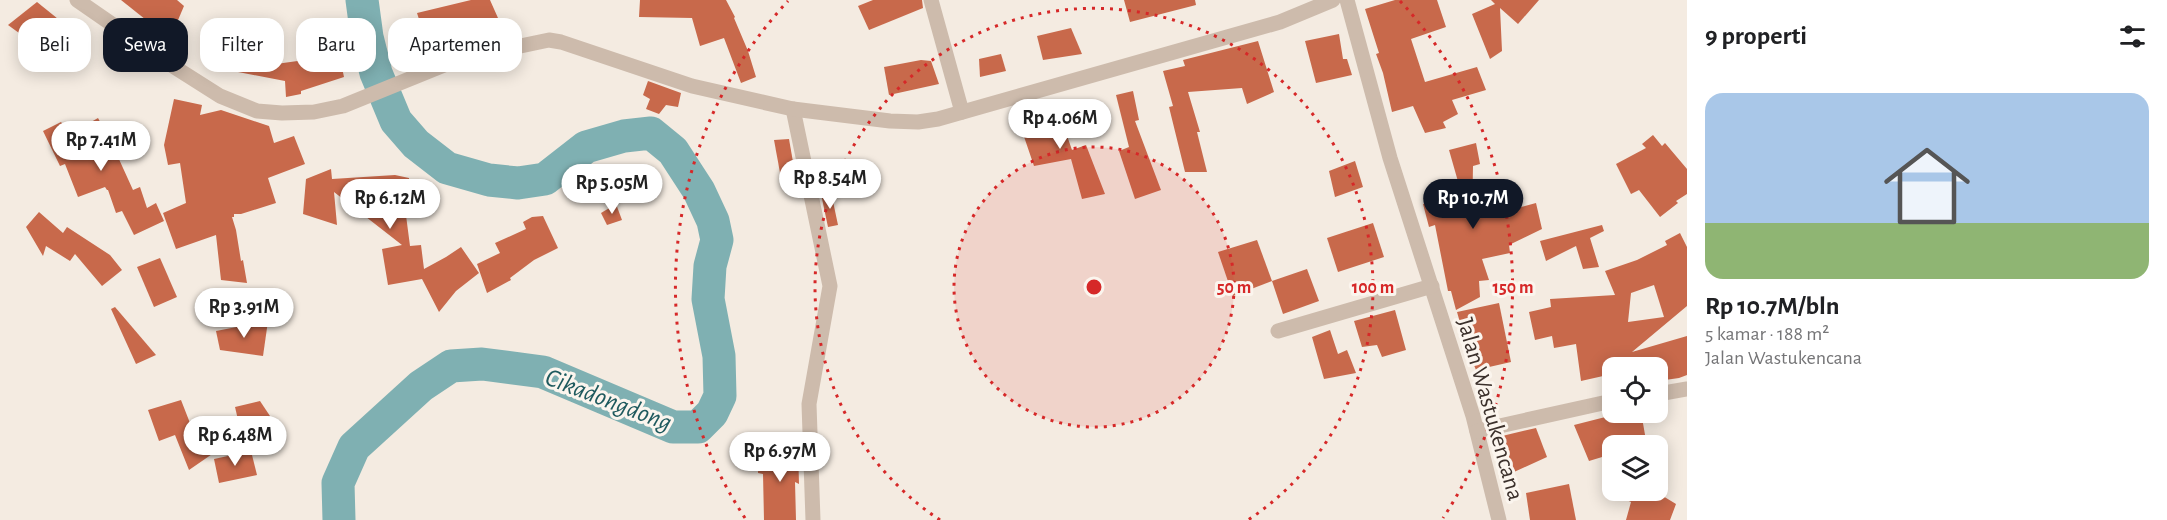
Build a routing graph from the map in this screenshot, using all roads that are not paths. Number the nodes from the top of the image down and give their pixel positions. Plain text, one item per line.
1 (77, 0) edge
2 (931, 0) edge
3 (1334, 0) edge
4 (1347, 0) edge
5 (793, 109) junction
6 (962, 112) junction
7 (1432, 285) junction
8 (1278, 331) dead end
9 (1687, 389) edge
10 (1668, 392) edge
11 (1602, 404) edge
12 (1477, 431) junction
13 (813, 520) edge
14 (1499, 520) edge

1 - 5 street
2 - 6 street
3 - 6 street
4 - 7 street, Jalan Wastukencana
5 - 6 street
5 - 13 street
7 - 8 street
7 - 12 street, Jalan Wastukencana
9 - 10 street
11 - 12 street
12 - 14 street, Jalan Wastukencana

